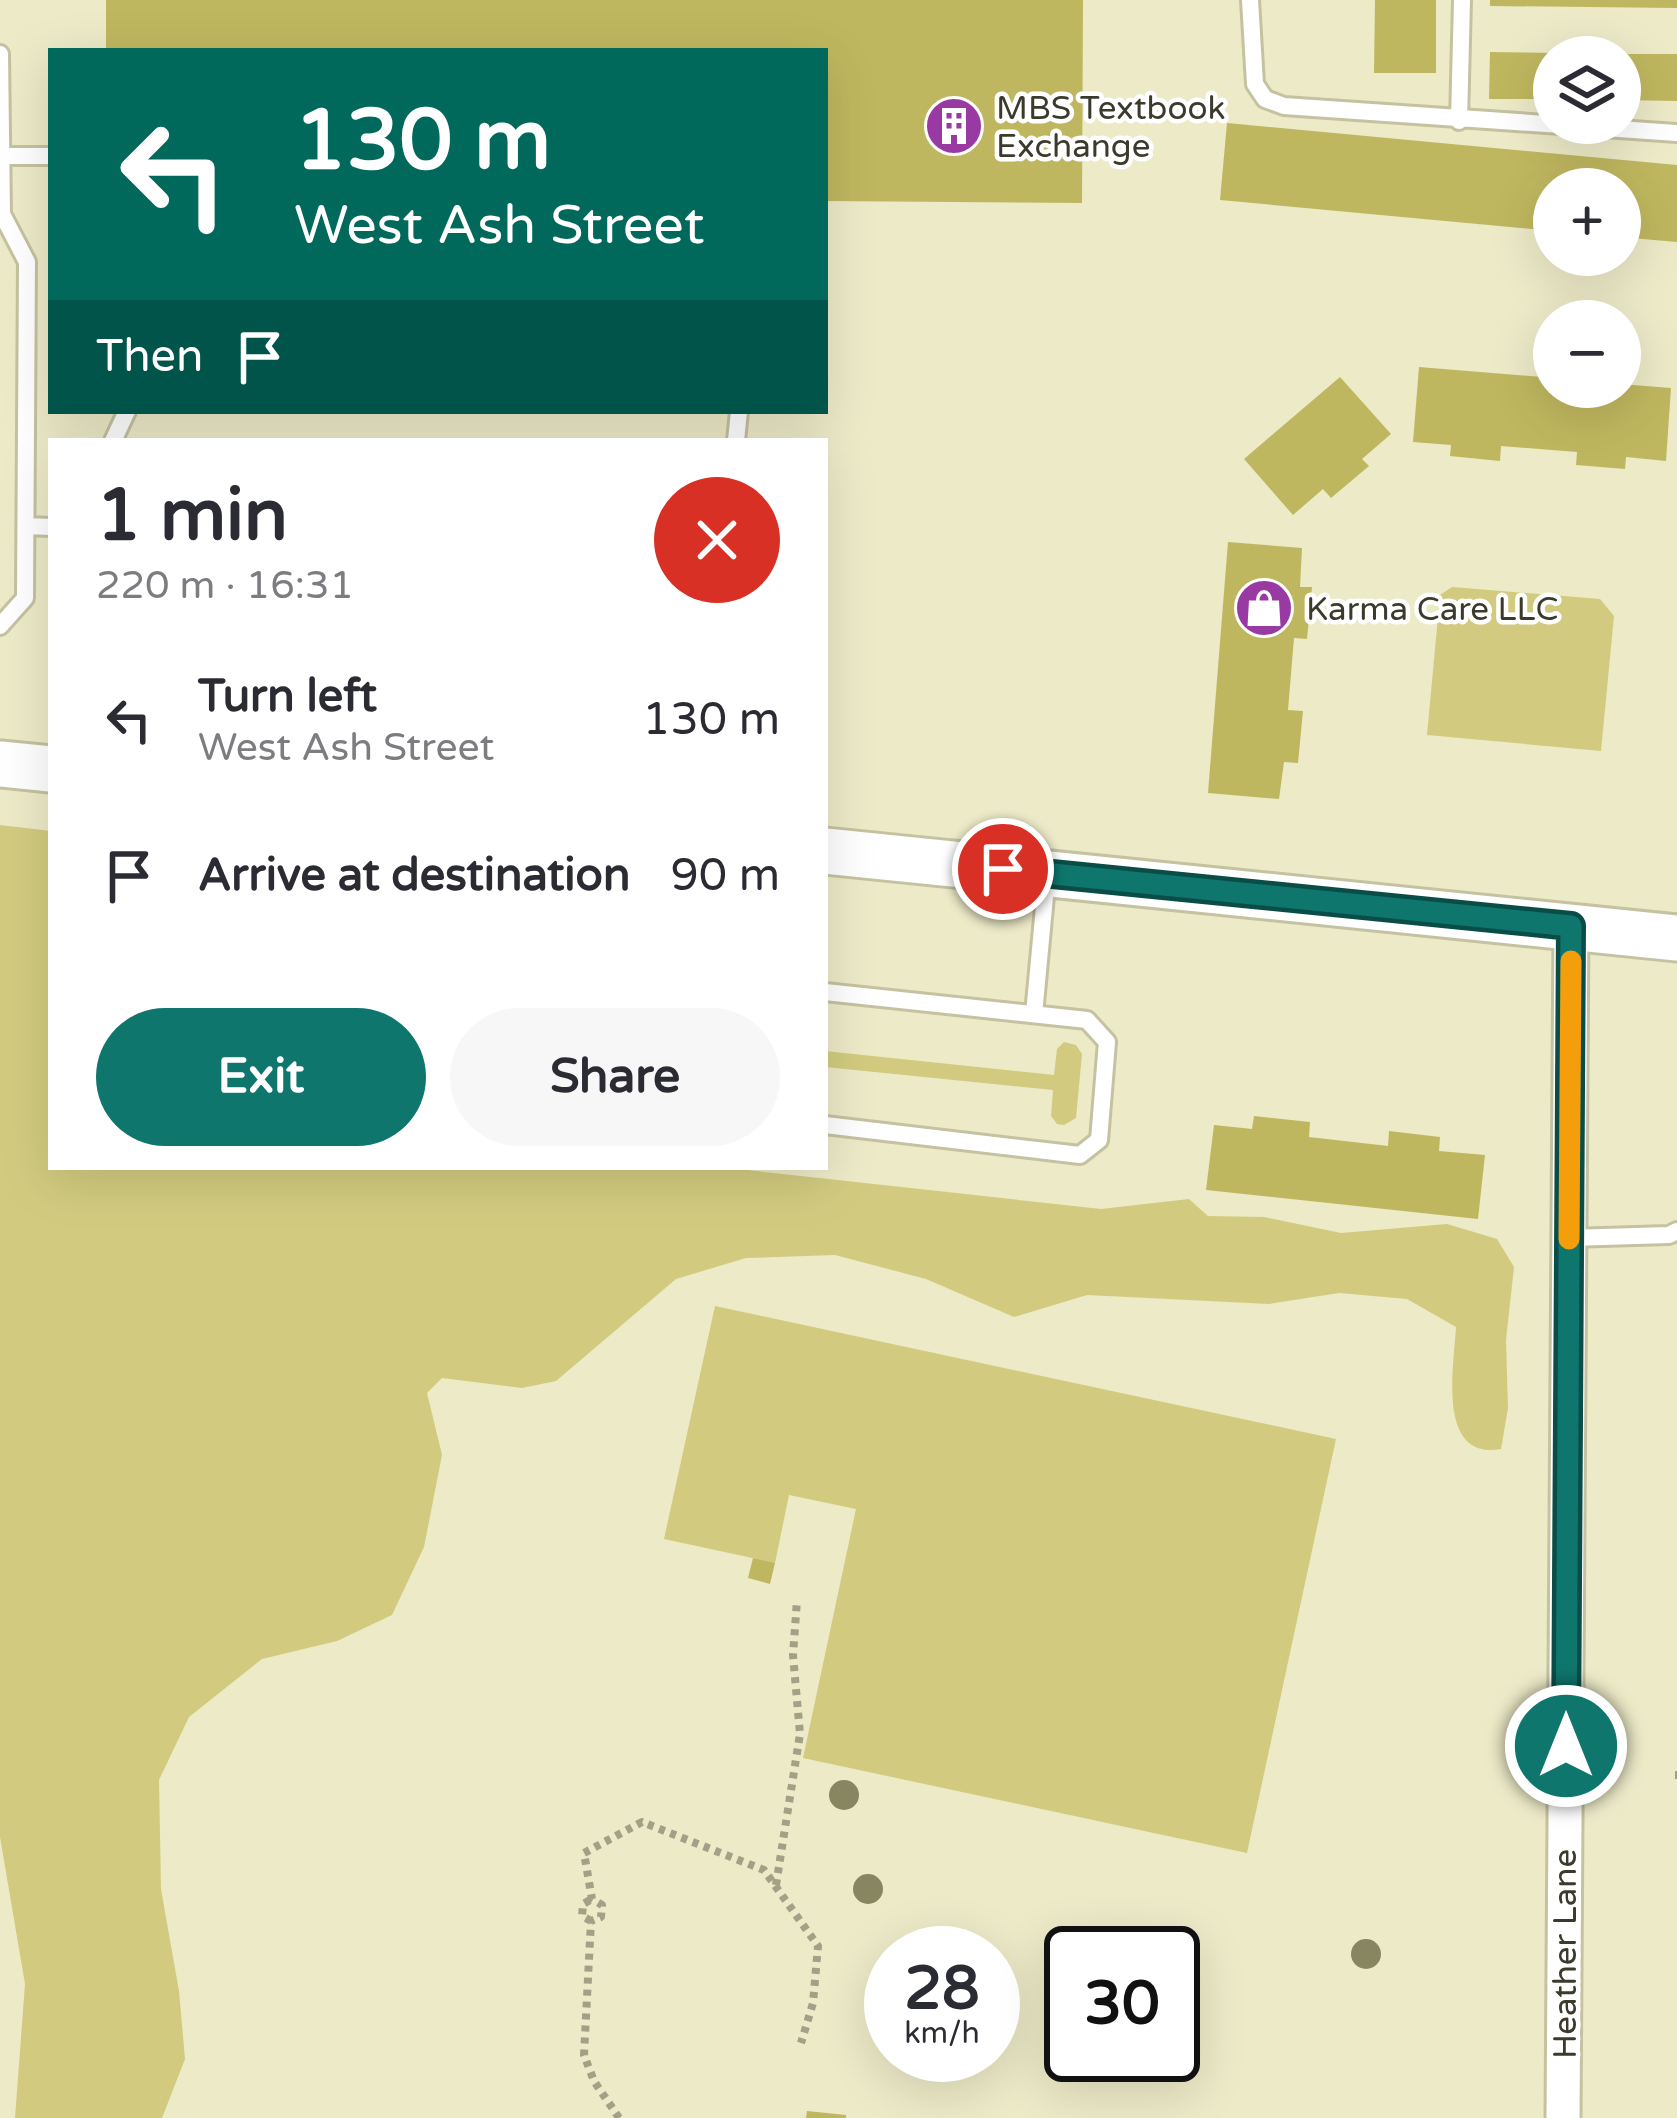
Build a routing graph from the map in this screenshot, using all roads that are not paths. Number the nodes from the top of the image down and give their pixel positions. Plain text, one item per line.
1 (1250, 0) edge
2 (1462, 0) edge
3 (0, 54) edge
4 (1459, 121) junction
5 (1677, 133) edge
6 (2, 155) edge
7 (48, 155) edge
8 (1, 216) edge
9 (27, 526) junction
10 (48, 526) edge
11 (0, 626) edge
12 (0, 764) edge
13 (48, 769) edge
14 (828, 851) edge
15 (1048, 874) junction
16 (1571, 926) junction
17 (1677, 938) edge
18 (828, 992) edge
19 (1034, 1014) junction
20 (828, 1125) edge
21 (1677, 1231) edge
22 (1569, 1238) junction
23 (1563, 2118) edge

1 - 4 lane
2 - 4 lane
3 - 6 lane
4 - 5 lane
6 - 7 lane
6 - 8 lane
8 - 9 lane
9 - 10 lane
9 - 11 lane
12 - 13 street
14 - 15 street
15 - 16 street
15 - 19 lane
16 - 17 street
16 - 22 street, Heather Lane
18 - 19 lane
19 - 20 lane
21 - 22 lane
22 - 23 street, Heather Lane

